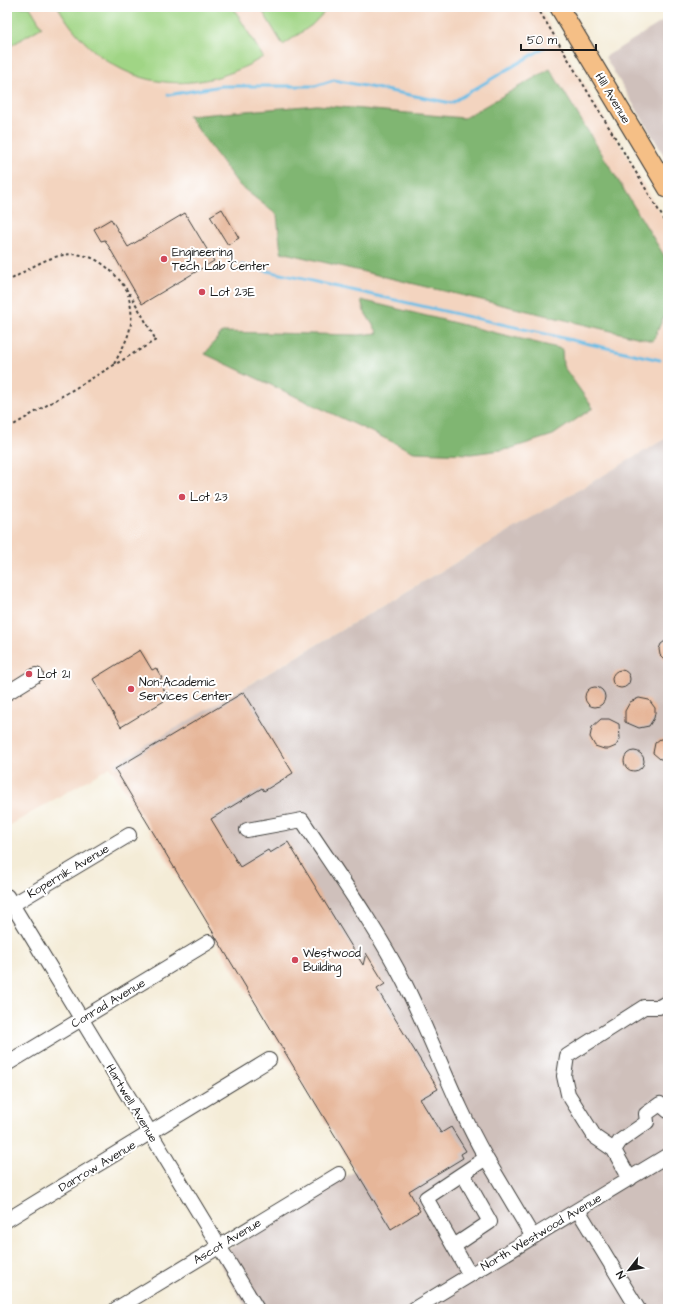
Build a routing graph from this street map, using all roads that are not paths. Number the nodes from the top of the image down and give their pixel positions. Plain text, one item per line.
1 (559, 7) edge
2 (668, 189) edge
3 (36, 675) dead end
4 (7, 693) edge
5 (247, 830) dead end
6 (129, 834) dead end
7 (9, 903) edge
8 (209, 942) dead end
9 (668, 1002) edge
10 (81, 1019) junction
11 (269, 1060) dead end
12 (7, 1064) edge
13 (668, 1111) edge
14 (151, 1133) junction
15 (617, 1146) junction
16 (668, 1155) edge
17 (486, 1158) junction
18 (339, 1174) dead end
19 (462, 1174) junction
20 (630, 1178) junction
21 (578, 1210) junction
22 (7, 1220) edge
23 (533, 1237) junction
24 (219, 1246) junction
25 (454, 1246) junction
26 (470, 1275) junction
27 (116, 1309) edge
28 (257, 1309) edge
29 (414, 1309) edge
30 (638, 1309) edge

1 - 2 main road, Hill Avenue
3 - 4 street
5 - 17 street
6 - 7 street, Kopernik Avenue
7 - 10 street, Hartwell Avenue
8 - 10 street, Conrad Avenue
9 - 15 street
10 - 12 street, Conrad Avenue
10 - 14 street, Hartwell Avenue
11 - 14 street, Darrow Avenue
13 - 15 street
14 - 22 street, Darrow Avenue
14 - 24 street, Hartwell Avenue
15 - 20 street
16 - 20 street, North Westwood Avenue
17 - 19 street
17 - 23 street
18 - 24 street, Ascot Avenue
19 - 25 street
19 - 25 street
20 - 21 street, North Westwood Avenue
21 - 23 street, North Westwood Avenue
21 - 30 street
23 - 26 street, North Westwood Avenue
24 - 27 street, Ascot Avenue
24 - 28 street, Hartwell Avenue
25 - 26 street
26 - 29 street, North Westwood Avenue

